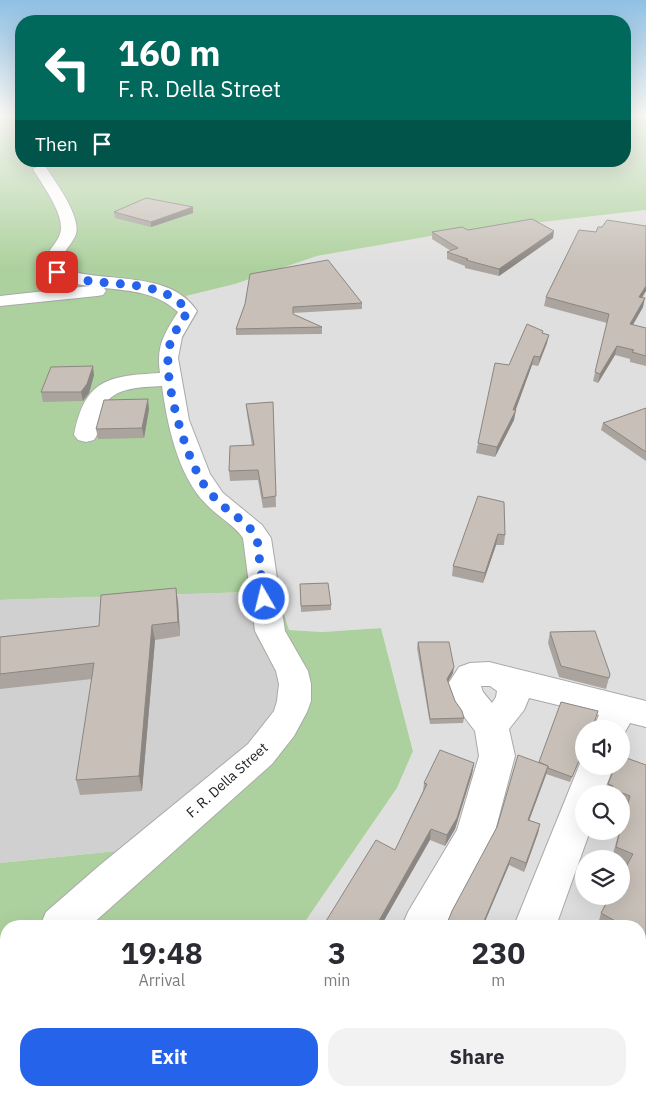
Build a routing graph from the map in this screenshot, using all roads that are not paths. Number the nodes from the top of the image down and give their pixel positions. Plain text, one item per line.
1 (40, 169) dead end
2 (143, 286) junction
3 (2, 296) edge
4 (171, 379) junction
5 (86, 434) dead end
6 (507, 680) junction
7 (625, 717) edge
8 (492, 727) junction
9 (575, 822) edge
10 (68, 920) edge
11 (426, 920) edge
12 (537, 920) edge

1 - 2 street, F. R. Della Street
2 - 3 street
2 - 4 street, F. R. Della Street
4 - 5 street
4 - 10 street, F. R. Della Street
6 - 7 street
6 - 8 street
6 - 8 street
8 - 11 street
9 - 12 street

